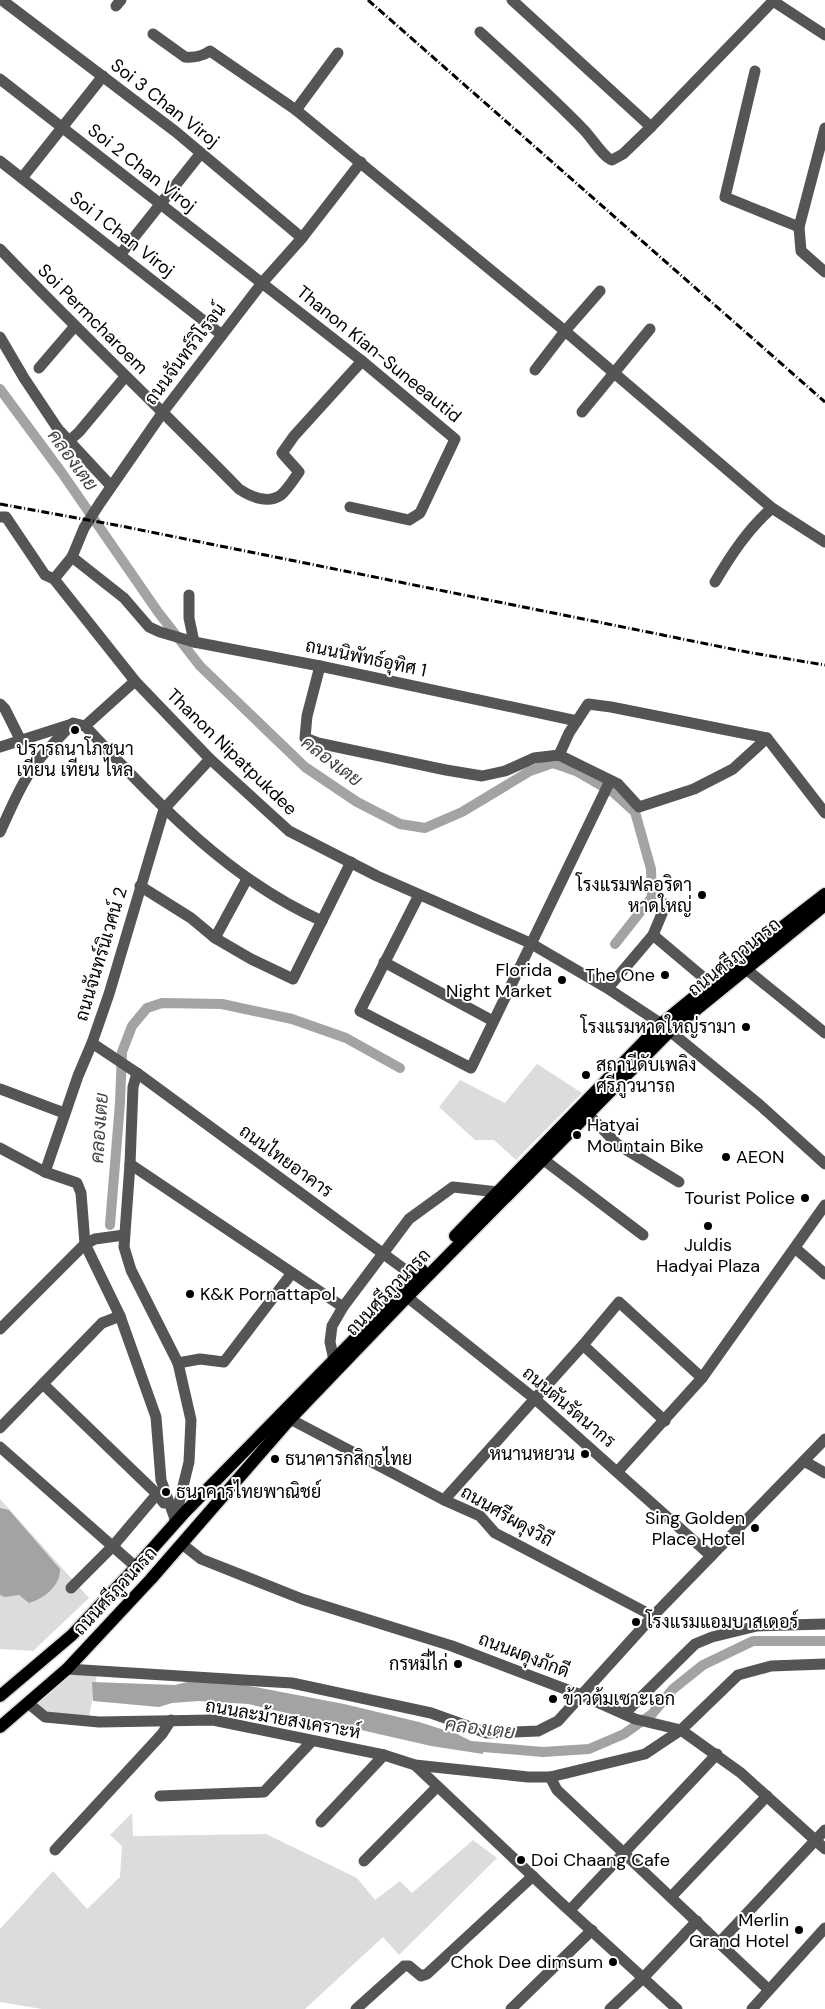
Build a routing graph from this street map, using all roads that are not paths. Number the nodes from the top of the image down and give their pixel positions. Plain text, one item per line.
1 (2, 0) edge
2 (512, 0) edge
3 (773, 0) edge
4 (480, 32) dead end
5 (153, 34) dead end
6 (825, 35) edge
7 (338, 53) dead end
8 (755, 71) dead end
9 (103, 76) junction
10 (0, 79) edge
11 (296, 110) junction
12 (62, 127) junction
13 (651, 127) junction
14 (825, 128) edge
15 (201, 153) junction
16 (0, 161) edge
17 (361, 162) junction
18 (22, 178) junction
19 (160, 205) junction
20 (799, 227) junction
21 (302, 238) junction
22 (0, 249) edge
23 (120, 255) junction
24 (825, 272) edge
25 (262, 283) junction
26 (600, 291) dead end
27 (75, 326) junction
28 (650, 329) dead end
29 (565, 331) junction
30 (222, 335) junction
31 (0, 337) edge
32 (362, 361) junction
33 (39, 368) dead end
34 (535, 370) dead end
35 (615, 373) junction
36 (125, 377) junction
37 (163, 412) junction
38 (582, 412) dead end
39 (69, 440) junction
40 (111, 486) junction
41 (350, 507) dead end
42 (772, 508) junction
43 (0, 516) edge
44 (825, 542) edge
45 (72, 557) junction
46 (54, 578) junction
47 (715, 582) dead end
48 (189, 595) dead end
49 (194, 642) junction
50 (320, 666) junction
51 (135, 681) junction
52 (0, 704) edge
53 (577, 721) junction
54 (79, 725) junction
55 (767, 738) junction
56 (20, 739) junction
57 (0, 747) edge
58 (559, 755) junction
59 (210, 759) junction
60 (610, 781) junction
61 (164, 809) junction
62 (825, 813) edge
63 (0, 832) edge
64 (351, 862) junction
65 (247, 878) junction
66 (140, 886) junction
67 (825, 894) edge
68 (418, 895) junction
69 (666, 904) dead end
70 (825, 905) edge
71 (322, 921) junction
72 (653, 935) junction
73 (215, 938) junction
74 (530, 942) junction
75 (384, 962) junction
76 (741, 965) junction
77 (710, 983) junction
78 (608, 988) junction
79 (493, 1021) junction
80 (665, 1028) junction
81 (825, 1033) edge
82 (92, 1043) junction
83 (134, 1071) junction
84 (0, 1089) edge
85 (64, 1113) junction
86 (588, 1114) junction
87 (0, 1148) edge
88 (544, 1160) junction
89 (130, 1164) junction
90 (825, 1164) edge
91 (46, 1172) junction
92 (680, 1182) dead end
93 (498, 1192) junction
94 (825, 1205) edge
95 (643, 1235) dead end
96 (120, 1236) junction
97 (90, 1242) junction
98 (795, 1248) junction
99 (382, 1253) junction
100 (292, 1273) junction
101 (825, 1274) edge
102 (415, 1277) junction
103 (403, 1294) junction
104 (343, 1307) junction
105 (120, 1316) junction
106 (0, 1329) edge
107 (583, 1345) junction
108 (334, 1360) junction
109 (178, 1363) junction
110 (702, 1378) junction
111 (43, 1384) junction
112 (535, 1399) junction
113 (285, 1416) junction
114 (665, 1421) junction
115 (0, 1428) edge
116 (825, 1439) edge
117 (0, 1448) edge
118 (804, 1461) junction
119 (618, 1471) junction
120 (825, 1473) edge
121 (157, 1494) junction
122 (444, 1500) junction
123 (180, 1515) junction
124 (182, 1544) junction
125 (113, 1546) junction
126 (711, 1556) junction
127 (136, 1568) junction
128 (151, 1579) junction
129 (71, 1588) dead end
130 (653, 1616) junction
131 (825, 1624) edge
132 (825, 1664) edge
133 (67, 1669) junction
134 (581, 1695) junction
135 (0, 1696) edge
136 (28, 1703) junction
137 (624, 1714) junction
138 (171, 1720) junction
139 (0, 1728) edge
140 (677, 1729) junction
141 (312, 1741) junction
142 (717, 1754) junction
143 (384, 1755) junction
144 (415, 1764) junction
145 (550, 1777) junction
146 (437, 1787) junction
147 (160, 1796) dead end
148 (766, 1796) junction
149 (322, 1822) dead end
150 (825, 1830) edge
151 (816, 1841) junction
152 (825, 1849) edge
153 (55, 1850) dead end
154 (623, 1852) junction
155 (364, 1860) dead end
156 (533, 1876) junction
157 (671, 1897) junction
158 (570, 1910) junction
159 (697, 1921) junction
160 (825, 1928) edge
161 (592, 1930) junction
162 (719, 1943) junction
163 (643, 1978) junction
164 (770, 1990) junction
165 (356, 2009) edge
166 (511, 2009) edge
167 (610, 2009) edge
168 (677, 2009) edge
169 (752, 2009) edge

1 - 9 street, Soi 3 Chan Viroj
2 - 13 street
3 - 6 street
3 - 13 street
4 - 13 street
5 - 11 street
7 - 11 street
8 - 20 street
9 - 12 street
9 - 15 street, Soi 3 Chan Viroj
10 - 12 street, Soi 2 Chan Viroj
11 - 17 street
12 - 18 street
12 - 19 street, Soi 2 Chan Viroj
14 - 20 street
15 - 19 street
15 - 21 street, Soi 3 Chan Viroj
16 - 18 street, Soi 1 Chan Viroj
17 - 21 street, ถนนจันทร์วิโรจน์
17 - 29 street
18 - 23 street, Soi 1 Chan Viroj
19 - 23 street
19 - 25 street, Soi 2 Chan Viroj
20 - 24 street
21 - 25 street, ถนนจันทร์วิโรจน์
22 - 27 street, Soi Permcharoem
23 - 30 street, Soi 1 Chan Viroj
25 - 30 street, ถนนจันทร์วิโรจน์
25 - 32 street, Thanon Kian-Suneeautid
26 - 29 street
27 - 33 street
27 - 36 street, Soi Permcharoem
28 - 35 street
29 - 34 street
29 - 35 street
30 - 37 street, ถนนจันทร์วิโรจน์
31 - 39 street
32 - 37 street, Soi Permcharoem
32 - 41 street, Thanon Kian-Suneeautid
35 - 38 street
35 - 42 street
36 - 37 street, Soi Permcharoem
36 - 39 street
37 - 40 street, ถนนจันทร์วิโรจน์
39 - 40 street
40 - 45 street, ถนนจันทร์วิโรจน์
42 - 44 street
42 - 47 street
43 - 46 street, Thanon Nipatpukdee
45 - 46 street, ถนนจันทร์วิโรจน์
45 - 49 street, ถนนนิพัทธ์อุทิศ 1
46 - 51 street, Thanon Nipatpukdee
48 - 49 street
49 - 50 street, ถนนนิพัทธ์อุทิศ 1
50 - 53 street, ถนนนิพัทธ์อุทิศ 1
50 - 58 street
51 - 54 street
51 - 59 street, Thanon Nipatpukdee
52 - 56 street
53 - 55 street
53 - 58 street
54 - 56 street
54 - 61 street
54 - 63 street
55 - 60 street
55 - 62 street
56 - 57 street
58 - 60 street
59 - 61 street, ถนนจันทร์นิเวศน์ 2
59 - 64 street, Thanon Nipatpukdee
60 - 74 street
61 - 65 street
61 - 66 street, ถนนจันทร์นิเวศน์ 2
64 - 68 street, Thanon Nipatpukdee
64 - 71 street
65 - 71 street
65 - 73 street
66 - 73 street
66 - 82 street, ถนนจันทร์นิเวศน์ 2
67 - 76 main road, ถนนศรีภูวนารถ
68 - 74 street, Thanon Nipatpukdee
68 - 75 street
69 - 72 street
70 - 76 main road, ถนนศรีภูวนารถ
71 - 73 street
72 - 77 street
72 - 78 street
74 - 78 street, Thanon Nipatpukdee
74 - 79 street
75 - 79 street
75 - 79 street
76 - 77 main road, ถนนศรีภูวนารถ
76 - 80 main road, ถนนศรีภูวนารถ
76 - 81 street
77 - 80 main road, ถนนศรีภูวนารถ
78 - 80 street, Thanon Nipatpukdee
80 - 86 main road, ถนนศรีภูวนารถ
80 - 90 street, Thanon Nipatpukdee
80 - 93 main road, ถนนศรีภูวนารถ
82 - 83 street, ถนนไทยอาคาร
82 - 85 street, ถนนจันทร์นิเวศน์ 2
83 - 89 street
83 - 99 street, ถนนไทยอาคาร
84 - 85 street
85 - 91 street, ถนนจันทร์นิเวศน์ 2
86 - 88 main road, ถนนศรีภูวนารถ
86 - 92 street
87 - 91 street
88 - 95 street
88 - 103 main road, ถนนศรีภูวนารถ
89 - 96 street
89 - 100 street
91 - 97 street
93 - 99 street
93 - 102 main road, ถนนศรีภูวนารถ
94 - 98 street
96 - 97 street
96 - 109 street
97 - 105 street
97 - 106 street
98 - 101 street
98 - 110 street
99 - 102 street, ถนนไทยอาคาร
99 - 104 street
100 - 104 street
100 - 109 street
102 - 103 main road, ถนนศรีภูวนารถ
103 - 108 main road, ถนนศรีภูวนารถ
103 - 112 street, ถนนตันรัตนากร
103 - 113 main road, ถนนศรีภูวนารถ
104 - 108 street
105 - 111 street
105 - 123 street
107 - 110 street
107 - 112 street
107 - 114 street
108 - 113 main road, ถนนศรีภูวนารถ
109 - 123 street
110 - 114 street
111 - 115 street
111 - 121 street
112 - 119 street, ถนนตันรัตนากร
112 - 122 street
113 - 122 street, ถนนศรีผดุงวิถี
113 - 123 main road, ถนนศรีภูวนารถ
113 - 124 main road, ถนนศรีภูวนารถ
114 - 119 street
116 - 118 street, ถนนผดุงภักดี
117 - 125 street
118 - 120 street
118 - 126 street, ถนนผดุงภักดี
119 - 126 street, ถนนตันรัตนากร
121 - 123 street
121 - 125 street
122 - 130 street, ถนนศรีผดุงวิถี
123 - 127 main road, ถนนศรีภูวนารถ
124 - 128 main road, ถนนศรีภูวนารถ
124 - 134 street, ถนนผดุงภักดี
125 - 127 street
125 - 129 street
126 - 130 street, ถนนผดุงภักดี
127 - 128 main road
127 - 135 main road, ถนนศรีภูวนารถ
128 - 133 main road, ถนนศรีภูวนารถ
130 - 134 street, ถนนผดุงภักดี
131 - 137 street
132 - 140 street, ถนนละม้ายสงเคราะห์
133 - 134 street
133 - 136 main road, ถนนศรีภูวนารถ
134 - 137 street
136 - 138 street, ถนนละม้ายสงเคราะห์
136 - 139 main road, ถนนศรีภูวนารถ
137 - 140 street
138 - 141 street, ถนนละม้ายสงเคราะห์
138 - 153 street
140 - 142 street
140 - 145 street, ถนนละม้ายสงเคราะห์
141 - 143 street, ถนนละม้ายสงเคราะห์
141 - 147 street
142 - 148 street
142 - 154 street
143 - 144 street, ถนนละม้ายสงเคราะห์
143 - 149 street
144 - 145 street, ถนนละม้ายสงเคราะห์
144 - 146 street
145 - 154 street
146 - 155 street
146 - 156 street
148 - 151 street
148 - 157 street
150 - 151 street
151 - 152 street
151 - 162 street
154 - 157 street
154 - 158 street
156 - 158 street
156 - 165 street
157 - 159 street
158 - 161 street
159 - 162 street
159 - 163 street
160 - 164 street
161 - 163 street
161 - 166 street
162 - 164 street
163 - 167 street
163 - 168 street
164 - 169 street

